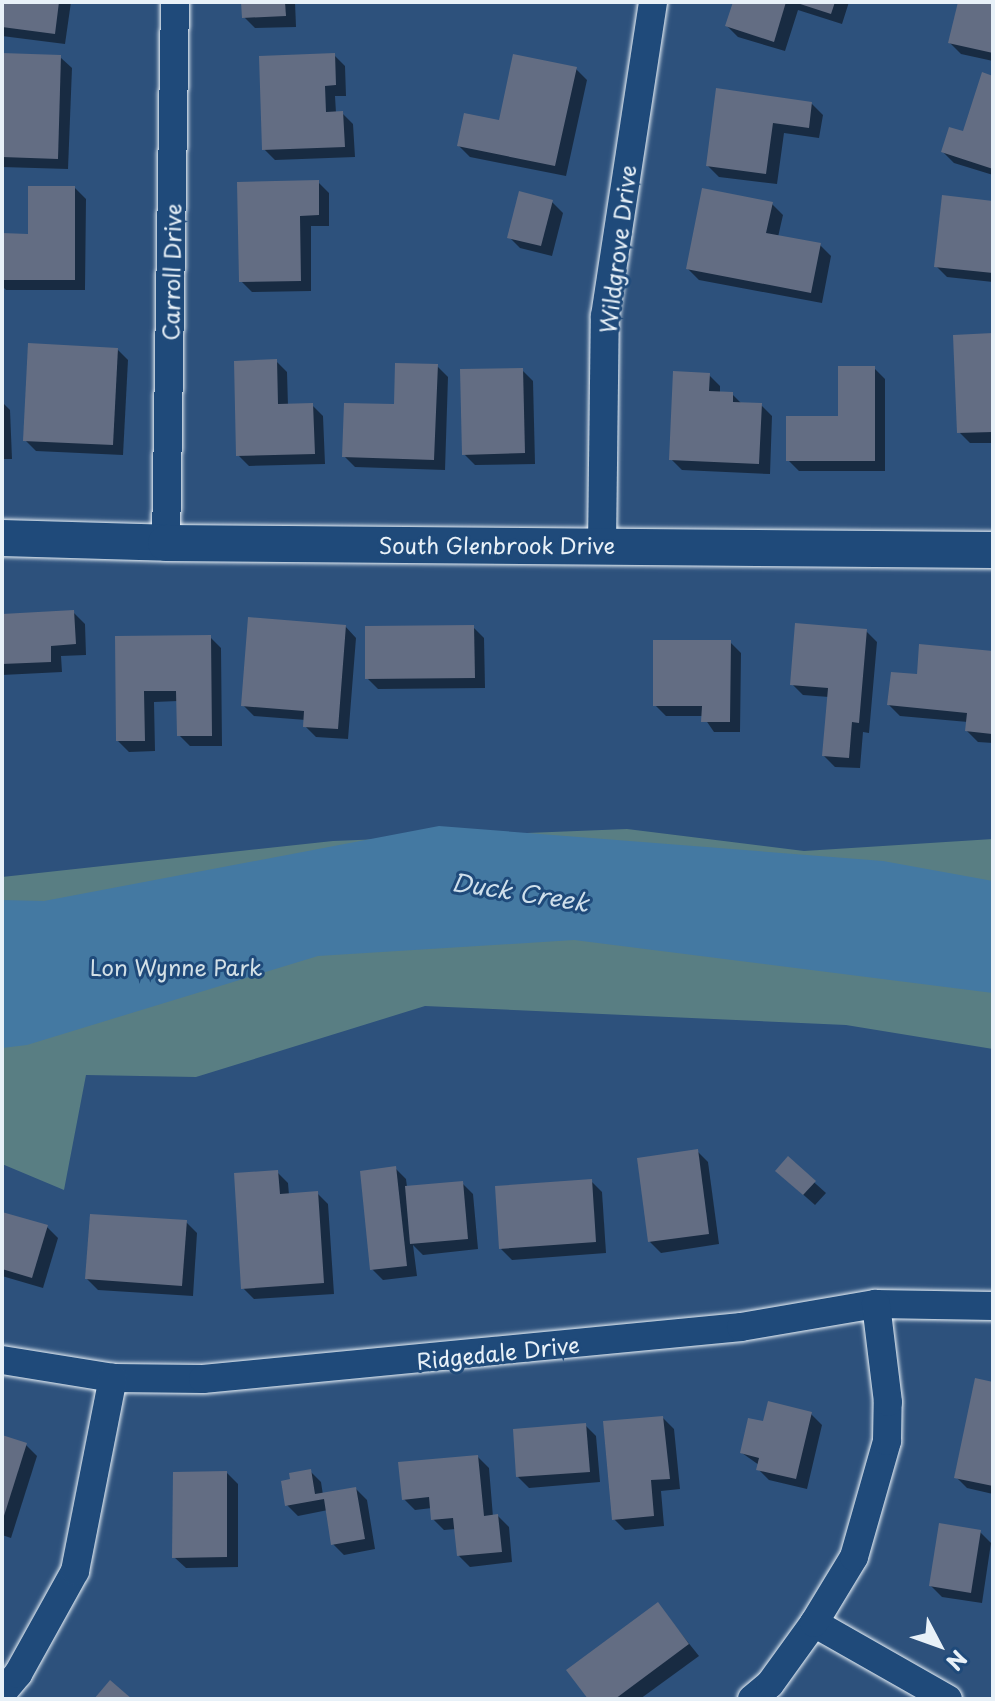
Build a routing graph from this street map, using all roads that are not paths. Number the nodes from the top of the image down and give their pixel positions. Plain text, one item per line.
1 (175, 2) edge
2 (653, 2) edge
3 (2, 538) edge
4 (166, 543) junction
5 (602, 546) junction
6 (993, 550) edge
7 (876, 1304) junction
8 (993, 1306) edge
9 (2, 1360) edge
10 (113, 1378) junction
11 (814, 1623) junction
12 (2, 1693) edge
13 (752, 1699) edge
14 (948, 1699) edge

1 - 4 street, Carroll Drive
2 - 5 street, Wildgrove Drive
3 - 4 street, South Glenbrook Drive
4 - 5 street, South Glenbrook Drive
5 - 6 street, South Glenbrook Drive
7 - 8 street, Ridgedale Drive
7 - 10 street, Ridgedale Drive
7 - 11 street
9 - 10 street, Ridgedale Drive
10 - 12 street
11 - 13 street
11 - 14 street

